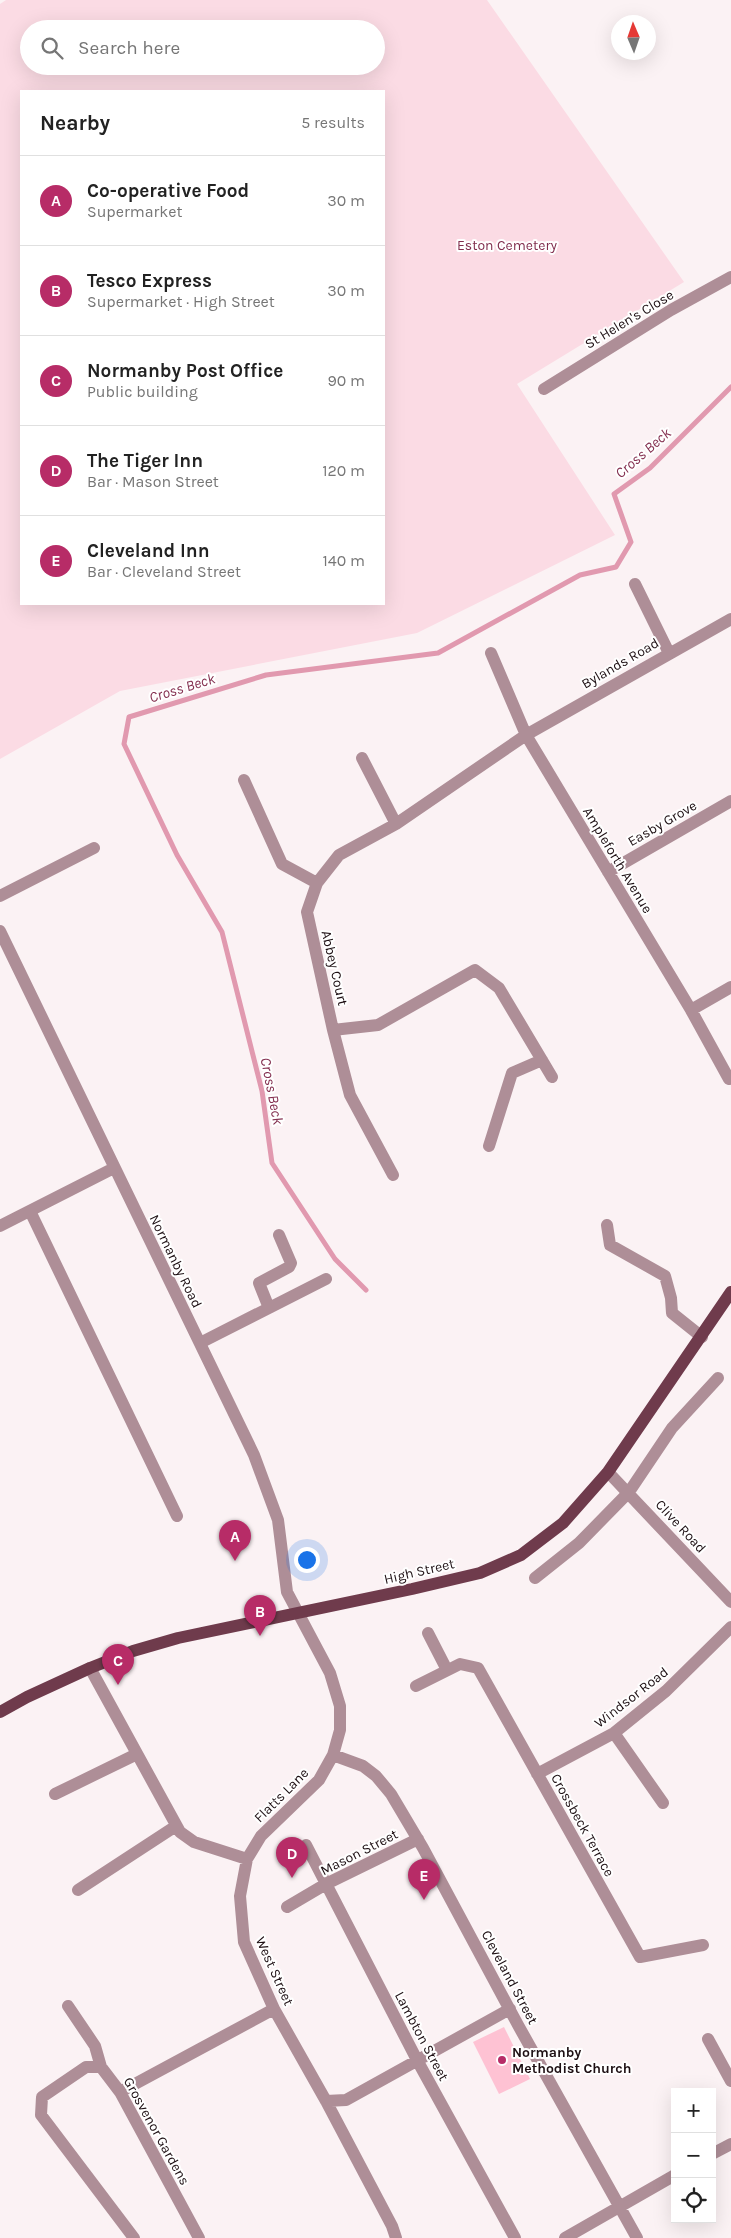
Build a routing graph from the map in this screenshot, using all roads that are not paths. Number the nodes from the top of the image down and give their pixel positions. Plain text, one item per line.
1 (731, 277) edge
2 (544, 389) dead end
3 (635, 584) dead end
4 (731, 619) edge
5 (491, 653) dead end
6 (669, 653) junction
7 (526, 735) junction
8 (362, 758) dead end
9 (244, 780) dead end
10 (731, 801) edge
11 (396, 824) junction
12 (94, 848) dead end
13 (608, 872) junction
14 (317, 883) junction
15 (0, 896) edge
16 (0, 931) edge
17 (731, 987) edge
18 (691, 1010) junction
19 (333, 1030) junction
20 (542, 1060) junction
21 (552, 1077) dead end
22 (729, 1079) dead end
23 (489, 1146) dead end
24 (114, 1168) junction
25 (393, 1175) dead end
26 (30, 1211) junction
27 (607, 1225) dead end
28 (0, 1226) edge
29 (279, 1235) dead end
30 (326, 1279) dead end
31 (731, 1292) edge
32 (270, 1308) junction
33 (702, 1337) junction
34 (200, 1343) junction
35 (718, 1378) dead end
36 (608, 1472) junction
37 (629, 1492) junction
38 (178, 1516) dead end
39 (535, 1578) dead end
40 (731, 1602) edge
41 (297, 1613) junction
42 (731, 1627) edge
43 (428, 1633) dead end
44 (90, 1668) junction
45 (447, 1670) junction
46 (416, 1686) dead end
47 (0, 1712) edge
48 (614, 1734) junction
49 (137, 1754) junction
50 (333, 1755) junction
51 (537, 1774) junction
52 (55, 1794) dead end
53 (663, 1803) dead end
54 (176, 1826) junction
55 (418, 1839) junction
56 (306, 1845) dead end
57 (247, 1859) junction
58 (326, 1884) junction
59 (78, 1890) dead end
60 (288, 1907) dead end
61 (703, 1945) dead end
62 (68, 2006) dead end
63 (274, 2009) junction
64 (510, 2009) junction
65 (708, 2039) dead end
66 (417, 2060) junction
67 (101, 2067) junction
68 (731, 2081) edge
69 (120, 2092) junction
70 (326, 2101) junction
71 (731, 2144) edge
72 (716, 2152) edge
73 (671, 2178) edge
74 (619, 2206) junction
75 (134, 2238) edge
76 (199, 2238) edge
77 (396, 2238) edge
78 (515, 2238) edge
79 (564, 2238) edge
80 (636, 2238) edge

1 - 2 street, St Helen's Close
3 - 6 street
4 - 6 street, Bylands Road
5 - 7 street, Ampleforth Avenue
6 - 7 street, Bylands Road
7 - 11 street, Abbey Court
7 - 13 street, Ampleforth Avenue
8 - 11 street
9 - 14 street
10 - 13 street, Easby Grove
11 - 14 street, Abbey Court
12 - 15 street
13 - 18 street, Ampleforth Avenue
14 - 19 street, Abbey Court
16 - 24 street, Normanby Road
17 - 18 street
18 - 22 street, Ampleforth Avenue
19 - 20 street
19 - 25 street, Abbey Court
20 - 21 street
20 - 23 street
24 - 26 street
24 - 34 street, Normanby Road
26 - 28 street
26 - 38 street
27 - 33 street
29 - 32 street
30 - 32 street
31 - 33 main road, High Street
32 - 34 street
33 - 36 main road, High Street
34 - 41 street, Normanby Road
35 - 37 street
36 - 37 street, Clive Road
36 - 41 main road, High Street
37 - 39 street
37 - 40 street, Clive Road
41 - 44 main road, High Street
41 - 50 street, Flatts Lane
42 - 48 street, Windsor Road
43 - 45 street
44 - 47 main road, High Street
44 - 49 street
45 - 46 street
45 - 51 street, Crossbeck Terrace
48 - 51 street, Windsor Road
48 - 53 street
49 - 52 street
49 - 54 street
50 - 55 street, Cleveland Street
50 - 57 street, Flatts Lane
51 - 61 street, Crossbeck Terrace
54 - 57 street
54 - 59 street
55 - 58 street, Mason Street
55 - 64 street, Cleveland Street
56 - 58 street, Lambton Street
57 - 63 street, West Street
58 - 60 street, Mason Street
58 - 66 street, Lambton Street
62 - 67 street, Grosvenor Gardens
63 - 69 street
63 - 70 street, West Street
64 - 66 street
64 - 74 street, Cleveland Street
65 - 68 street
66 - 70 street
66 - 78 street, Lambton Street
67 - 69 street, Grosvenor Gardens
67 - 75 street
69 - 76 street, Grosvenor Gardens
70 - 77 street, West Street
71 - 72 street
73 - 74 street
74 - 79 street
74 - 80 street, Cleveland Street

